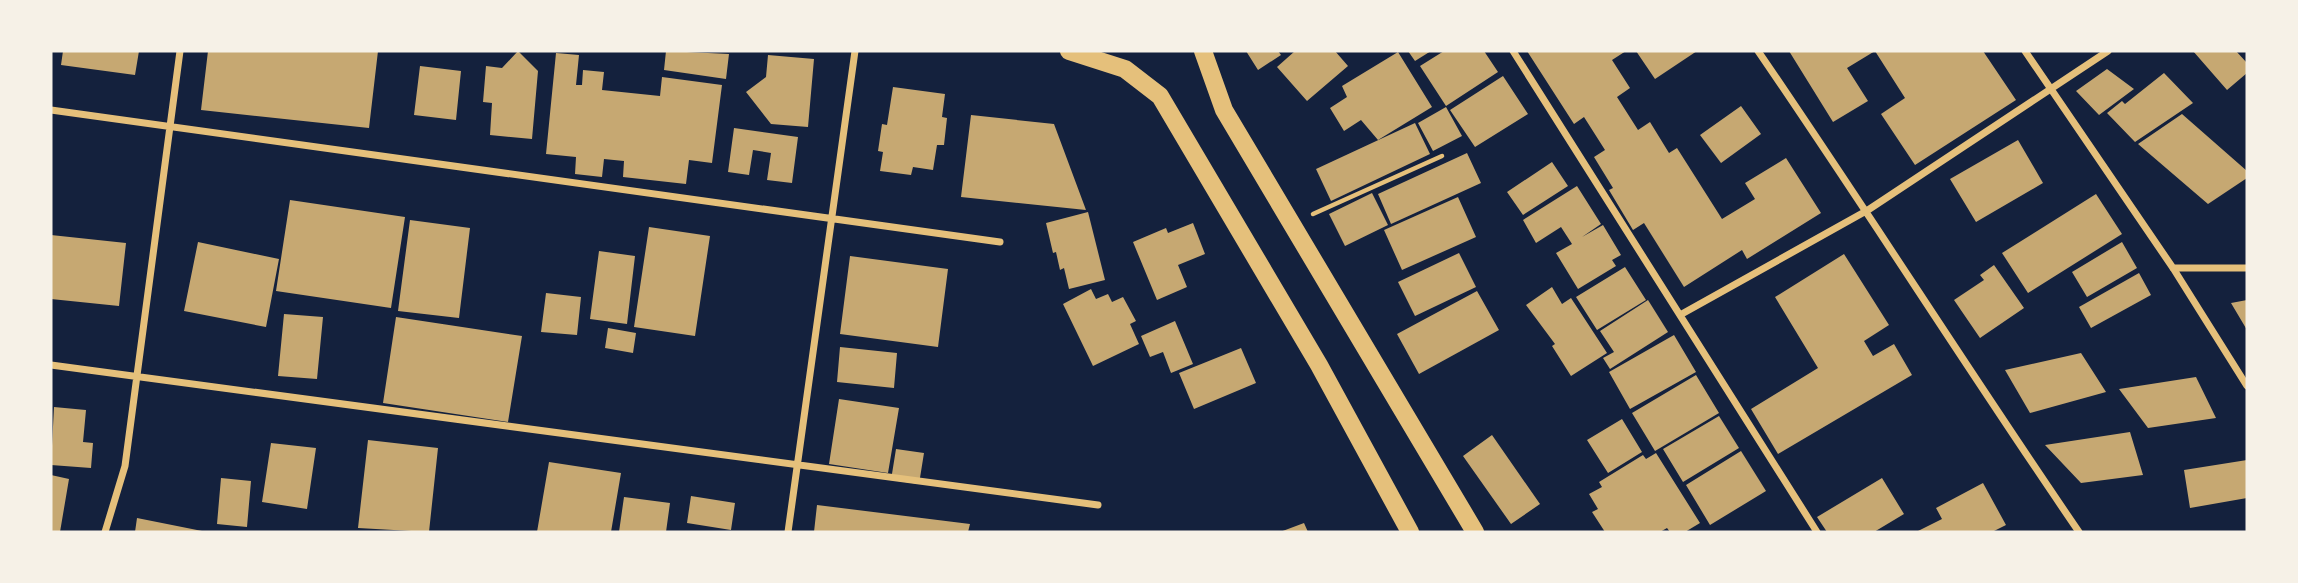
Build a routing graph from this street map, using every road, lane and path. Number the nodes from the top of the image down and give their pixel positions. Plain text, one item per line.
1 (180, 51) edge
2 (855, 51) edge
3 (1069, 51) edge
4 (1203, 51) edge
5 (1513, 51) edge
6 (1758, 51) edge
7 (2025, 51) edge
8 (2108, 51) edge
9 (2050, 89) junction
10 (51, 110) edge
11 (170, 126) junction
12 (1442, 156) dead end
13 (1868, 210) junction
14 (1313, 214) dead end
15 (834, 218) junction
16 (1000, 242) dead end
17 (2173, 268) junction
18 (2247, 268) edge
19 (1680, 315) junction
20 (51, 365) edge
21 (135, 377) junction
22 (2247, 386) edge
23 (796, 466) junction
24 (1098, 505) dead end
25 (105, 532) edge
26 (788, 532) edge
27 (1409, 532) edge
28 (1475, 532) edge
29 (1817, 532) edge
30 (2079, 532) edge

1 - 11 street
2 - 15 street
3 - 27 main road
4 - 28 main road
5 - 19 street
6 - 13 street
7 - 9 street
8 - 9 street
9 - 13 street
9 - 17 street
10 - 11 street
11 - 15 street
11 - 21 street
12 - 14 path
13 - 19 street
13 - 30 street
15 - 16 street
15 - 23 street
17 - 18 street
17 - 22 street
19 - 29 street
20 - 21 street
21 - 23 street
21 - 25 street
23 - 24 street
23 - 26 street

